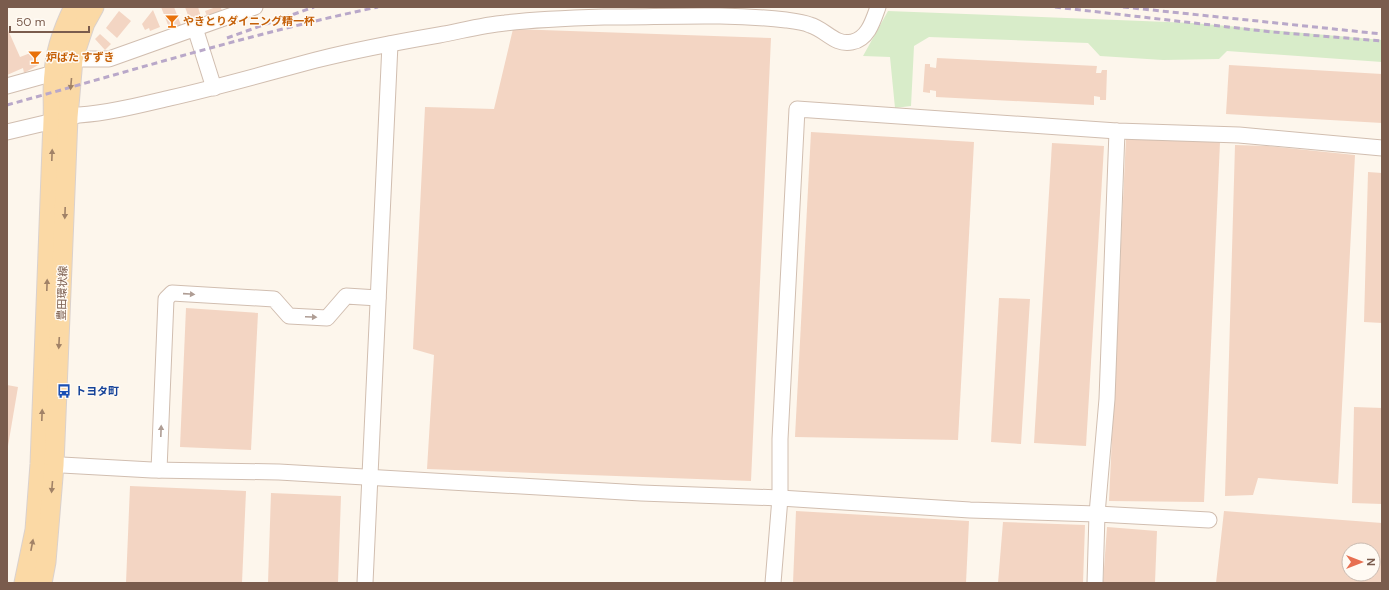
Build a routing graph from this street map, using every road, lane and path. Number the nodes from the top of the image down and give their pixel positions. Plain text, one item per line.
1 (74, 7) edge
2 (94, 7) edge
3 (255, 7) edge
4 (878, 7) edge
5 (236, 10) edge
6 (196, 28) junction
7 (390, 44) junction
8 (73, 59) junction
9 (54, 73) junction
10 (7, 86) edge
11 (214, 88) junction
12 (61, 119) junction
13 (1117, 131) junction
14 (7, 132) edge
15 (1382, 148) edge
16 (378, 298) junction
17 (47, 464) junction
18 (159, 470) junction
19 (370, 478) junction
20 (780, 498) junction
21 (1098, 514) junction
22 (1209, 520) dead end
23 (24, 583) edge
24 (42, 583) edge
25 (365, 583) edge
26 (774, 583) edge
27 (1095, 583) edge

1 - 9 main road, 豊田環状線
2 - 8 main road, 豊田環状線
3 - 5 street
4 - 7 street
5 - 6 street
6 - 8 street
6 - 11 street
7 - 11 street
7 - 16 street
8 -> 12 main road, 豊田環状線
9 - 10 street
9 - 12 main road, 豊田環状線
11 - 12 street
12 - 14 street
12 - 17 main road, 豊田環状線
13 - 15 street
13 - 20 street
13 - 21 street
18 -> 16 street
16 - 19 street
17 - 18 street
23 -> 17 main road, 豊田環状線
17 -> 24 main road, 豊田環状線
18 - 19 street
19 - 20 street
19 - 25 street
20 - 21 street
20 - 26 street
21 - 22 street
21 - 27 street

